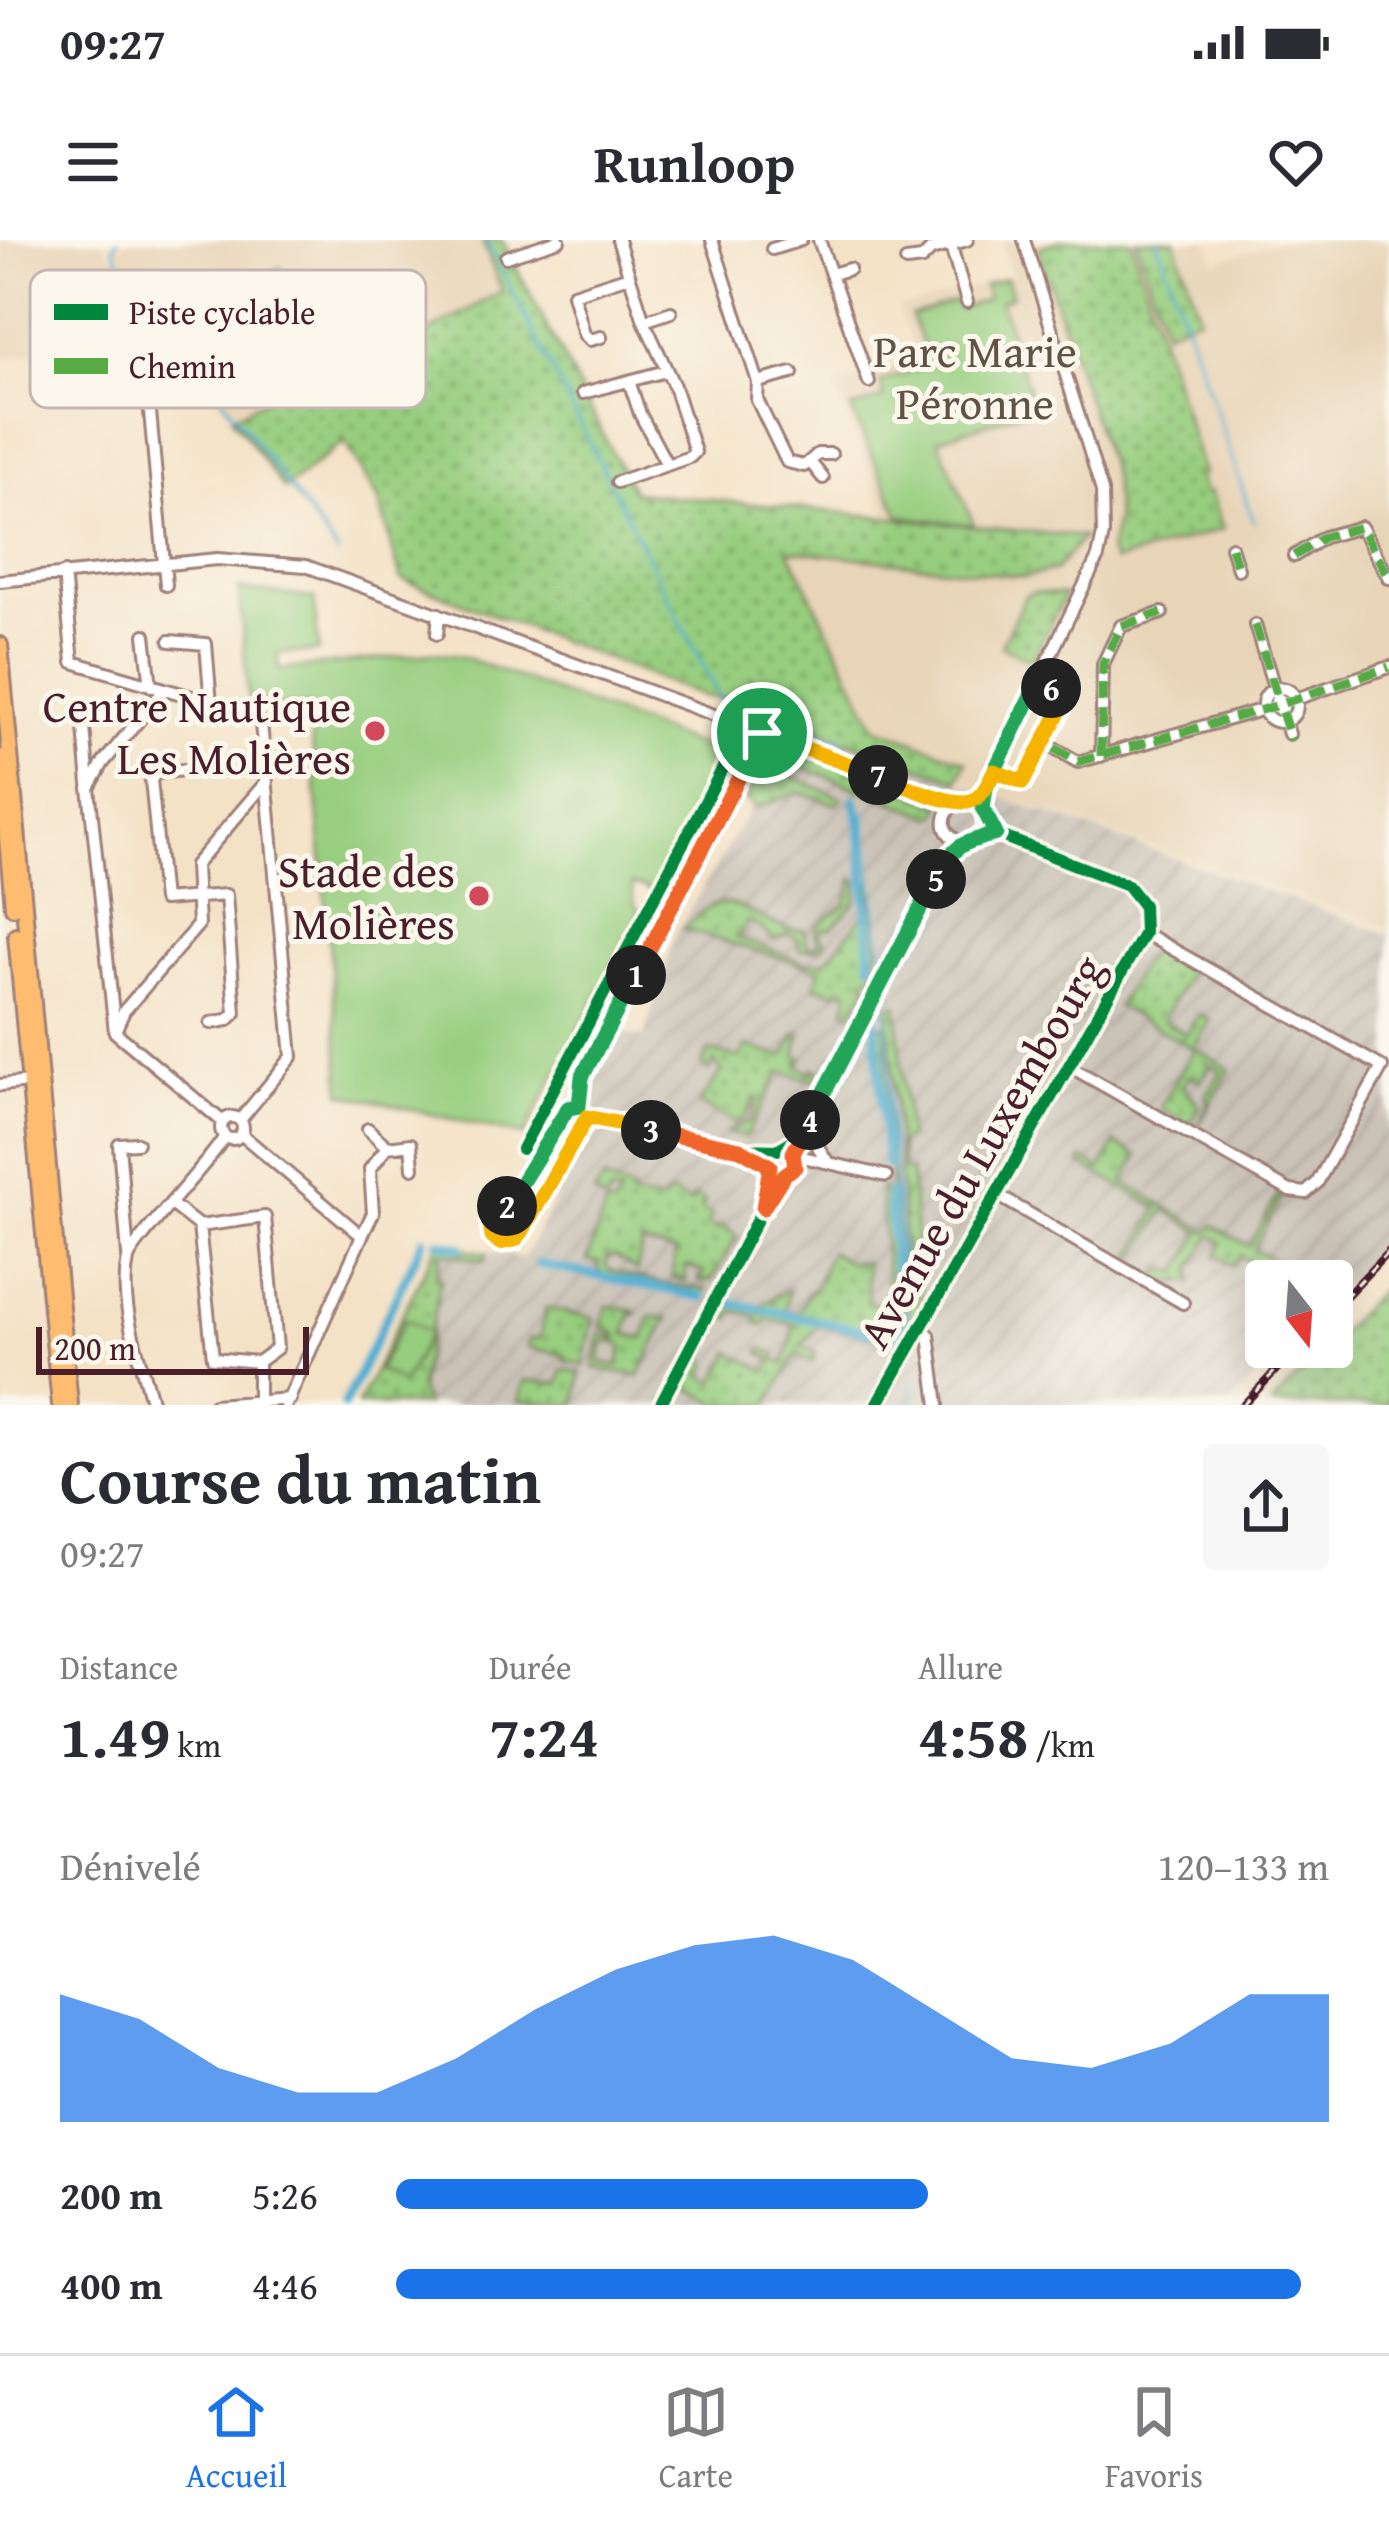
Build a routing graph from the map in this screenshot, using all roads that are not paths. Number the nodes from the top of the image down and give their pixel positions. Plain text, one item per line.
1 (559, 240) edge
2 (618, 240) edge
3 (712, 240) edge
4 (801, 240) edge
5 (819, 240) edge
6 (968, 240) edge
7 (1024, 240) edge
8 (951, 245) junction
9 (772, 249) dead end
10 (506, 257) dead end
11 (906, 261) dead end
12 (849, 269) dead end
13 (832, 274) junction
14 (629, 276) junction
15 (967, 302) dead end
16 (671, 312) dead end
17 (644, 321) junction
18 (601, 337) dead end
19 (666, 371) junction
20 (792, 374) dead end
21 (758, 382) junction
22 (869, 382) dead end
23 (630, 384) junction
24 (584, 394) dead end
25 (150, 408) edge
26 (830, 454) dead end
27 (666, 463) junction
28 (811, 463) junction
29 (823, 478) dead end
30 (617, 482) dead end
31 (1231, 548) dead end
32 (1294, 556) dead end
33 (164, 563) junction
34 (1238, 569) dead end
35 (64, 573) junction
36 (1389, 578) edge
37 (0, 580) edge
38 (166, 585) dead end
39 (439, 614) junction
40 (1162, 614) dead end
41 (1255, 625) dead end
42 (437, 634) dead end
43 (145, 635) dead end
44 (170, 641) dead end
45 (0, 645) edge
46 (1389, 667) edge
47 (1042, 674) junction
48 (157, 688) junction
49 (211, 704) junction
50 (1281, 708) junction
51 (83, 716) dead end
52 (762, 733) junction
53 (1054, 748) dead end
54 (1101, 756) junction
55 (0, 757) edge
56 (184, 770) dead end
57 (994, 771) junction
58 (267, 781) junction
59 (89, 788) junction
60 (948, 803) junction
61 (980, 810) junction
62 (996, 834) junction
63 (976, 840) junction
64 (954, 843) junction
65 (197, 898) junction
66 (1144, 933) junction
67 (211, 1023) dead end
68 (115, 1032) junction
69 (1070, 1066) junction
70 (30, 1082) junction
71 (0, 1085) edge
72 (579, 1106) junction
73 (813, 1114) junction
74 (564, 1115) junction
75 (224, 1121) junction
76 (585, 1122) junction
77 (240, 1127) junction
78 (368, 1129) dead end
79 (225, 1136) junction
80 (137, 1143) dead end
81 (387, 1147) junction
82 (740, 1149) junction
83 (788, 1158) junction
84 (834, 1166) junction
85 (770, 1167) junction
86 (413, 1168) dead end
87 (886, 1176) dead end
88 (997, 1195) junction
89 (172, 1205) junction
90 (763, 1208) junction
91 (200, 1226) junction
92 (362, 1236) junction
93 (128, 1255) junction
94 (1183, 1303) dead end
95 (920, 1329) junction
96 (258, 1361) junction
97 (288, 1402) edge
98 (258, 1403) edge
99 (60, 1405) edge
100 (70, 1405) edge
101 (152, 1405) edge
102 (214, 1405) edge
103 (660, 1405) edge
104 (877, 1405) edge
105 (938, 1405) edge

1 - 10 street
2 - 14 street
3 - 21 street
4 - 9 street
5 - 13 street
6 - 8 street
7 - 47 street
8 - 11 street
8 - 15 street
12 - 13 street
13 - 22 street
14 - 17 street
14 - 18 street
16 - 17 street
17 - 19 street
19 - 23 street
19 - 27 street
20 - 21 street
21 - 28 street
23 - 24 street
23 - 27 street
25 - 33 street
26 - 28 street
27 - 30 street
28 - 29 street
31 - 34 street
32 - 36 street
33 - 35 street
33 - 38 street
33 - 39 street
35 - 37 street
35 - 48 street
39 - 42 street
39 - 52 street
40 - 54 street
41 - 50 street
43 - 48 street
44 - 49 street
45 - 100 main road
46 - 50 street
47 - 57 street
47 - 57 street
48 - 49 street
48 - 59 street
49 - 58 street
50 - 54 street
51 - 59 street
52 - 60 street
52 - 72 street
53 - 54 street
55 - 70 main road
56 - 65 street
57 - 61 street
58 - 65 street
58 - 77 street
59 - 68 street
60 - 61 street
60 - 64 street
61 - 62 street
61 - 63 street
62 - 63 street
62 - 66 street
63 - 64 street
64 - 73 street
65 - 67 street
65 - 68 street
66 - 69 street, Avenue du Luxembourg
66 - 69 street
68 - 75 street
69 - 88 street, Avenue du Luxembourg
70 - 71 street
70 - 99 main road
72 - 74 street
72 - 76 street
73 - 83 street
73 - 84 street
74 - 76 street
74 - 76 street
75 - 77 street
75 - 79 street
76 - 82 street
77 - 79 street
77 - 92 street
78 - 81 street
79 - 89 street
80 - 93 street
81 - 86 street
81 - 92 street
82 - 83 street
82 - 85 street
83 - 84 street
83 - 85 street
83 - 85 street
83 - 90 street
84 - 87 street
85 - 90 street
88 - 94 street
88 - 95 street, Avenue du Luxembourg
89 - 91 street
89 - 93 street
90 - 103 street
91 - 96 street
91 - 96 street
92 - 97 street
93 - 101 street
95 - 104 street, Avenue du Luxembourg
95 - 105 street
96 - 98 street
97 - 98 street
98 - 102 street

